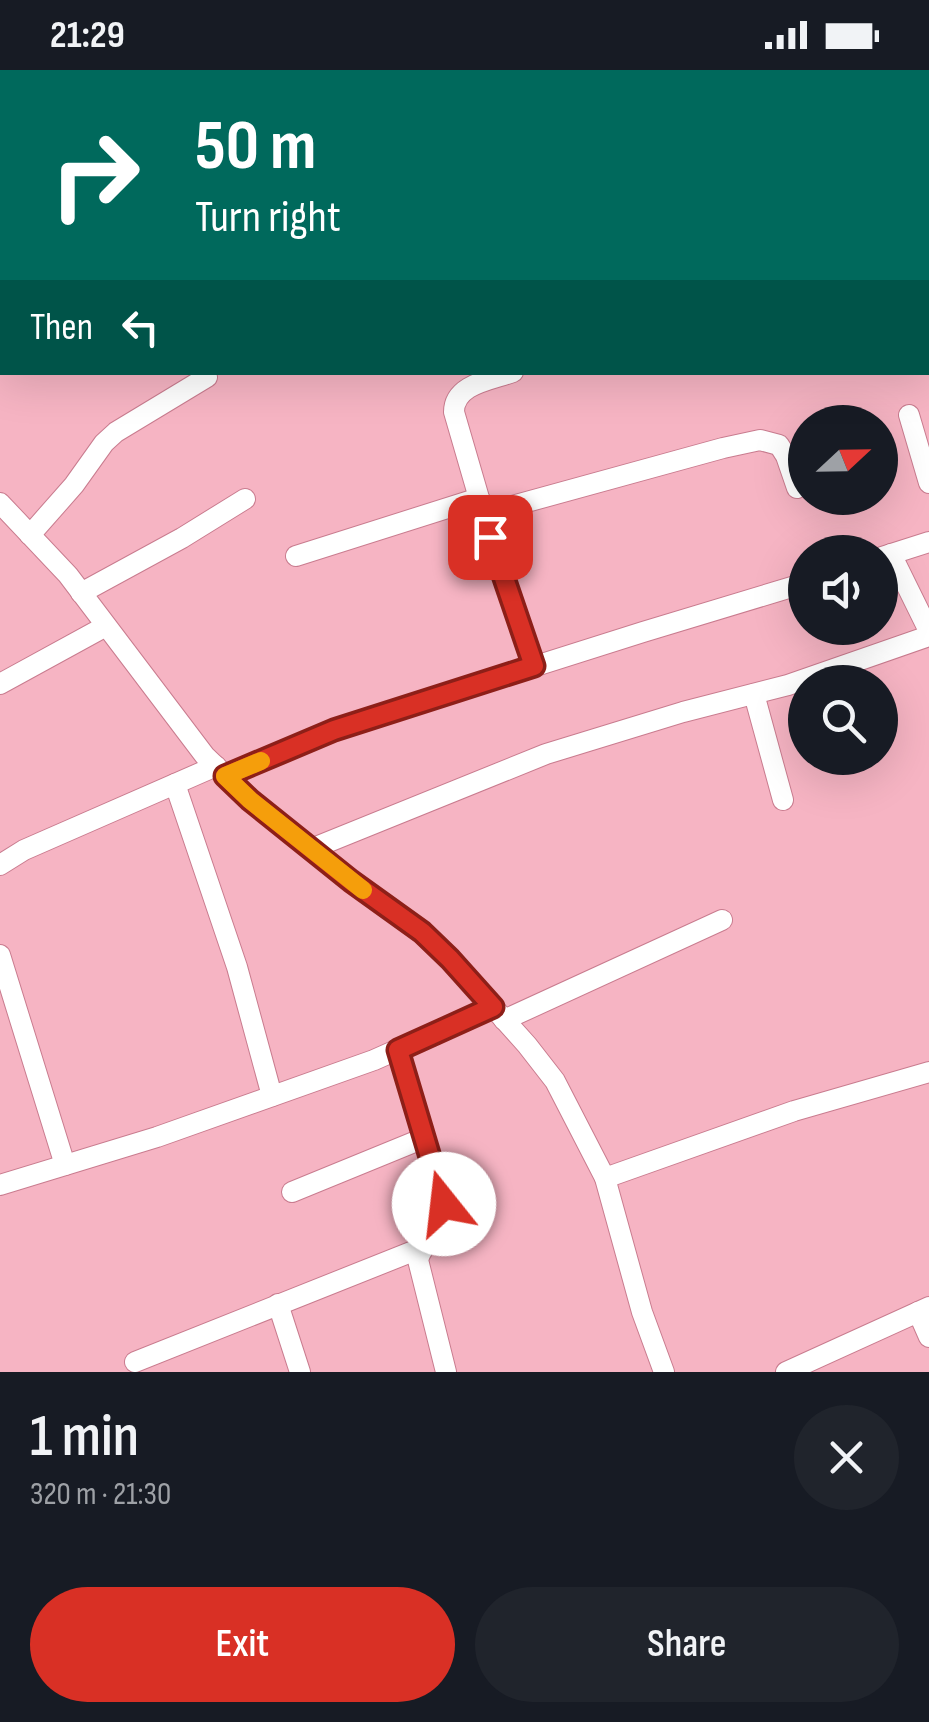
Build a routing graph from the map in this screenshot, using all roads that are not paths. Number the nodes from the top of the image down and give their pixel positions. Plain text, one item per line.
1 (504, 375) edge
2 (207, 377) dead end
3 (909, 416) dead end
4 (788, 462) edge
5 (929, 483) edge
6 (244, 499) dead end
7 (0, 503) edge
8 (481, 506) junction
9 (30, 535) junction
10 (929, 542) edge
11 (898, 552) edge
12 (296, 556) dead end
13 (898, 577) edge
14 (788, 589) edge
15 (81, 592) junction
16 (106, 626) junction
17 (929, 633) edge
18 (534, 666) junction
19 (0, 684) edge
20 (754, 694) junction
21 (221, 771) junction
22 (175, 784) junction
23 (783, 800) dead end
24 (310, 848) junction
25 (0, 865) edge
26 (722, 920) dead end
27 (0, 955) edge
28 (498, 1013) junction
29 (398, 1050) junction
30 (929, 1072) edge
31 (272, 1096) junction
32 (424, 1138) junction
33 (64, 1166) junction
34 (605, 1178) junction
35 (0, 1185) edge
36 (292, 1192) dead end
37 (421, 1248) junction
38 (278, 1304) junction
39 (923, 1309) edge
40 (929, 1337) edge
41 (135, 1362) dead end
42 (300, 1372) edge
43 (446, 1372) edge
44 (664, 1372) edge
45 (786, 1372) edge

1 - 8 street
2 - 9 street
3 - 5 street
4 - 8 street
6 - 15 street
7 - 9 street
8 - 12 street
8 - 18 street
9 - 15 street
10 - 11 street
13 - 17 street
14 - 18 street
15 - 16 street
16 - 19 street
16 - 21 street
17 - 20 street
18 - 21 street
20 - 23 street
20 - 24 street
21 - 22 street
21 - 24 street
22 - 25 street
22 - 31 street
24 - 28 street
26 - 28 street
27 - 33 street
28 - 29 street
28 - 34 street
29 - 31 street
29 - 32 street
30 - 34 street
31 - 33 street
32 - 36 street
32 - 37 street
33 - 35 street
34 - 44 street
37 - 38 street
37 - 43 street
38 - 41 street
38 - 42 street
39 - 40 street
39 - 45 street

